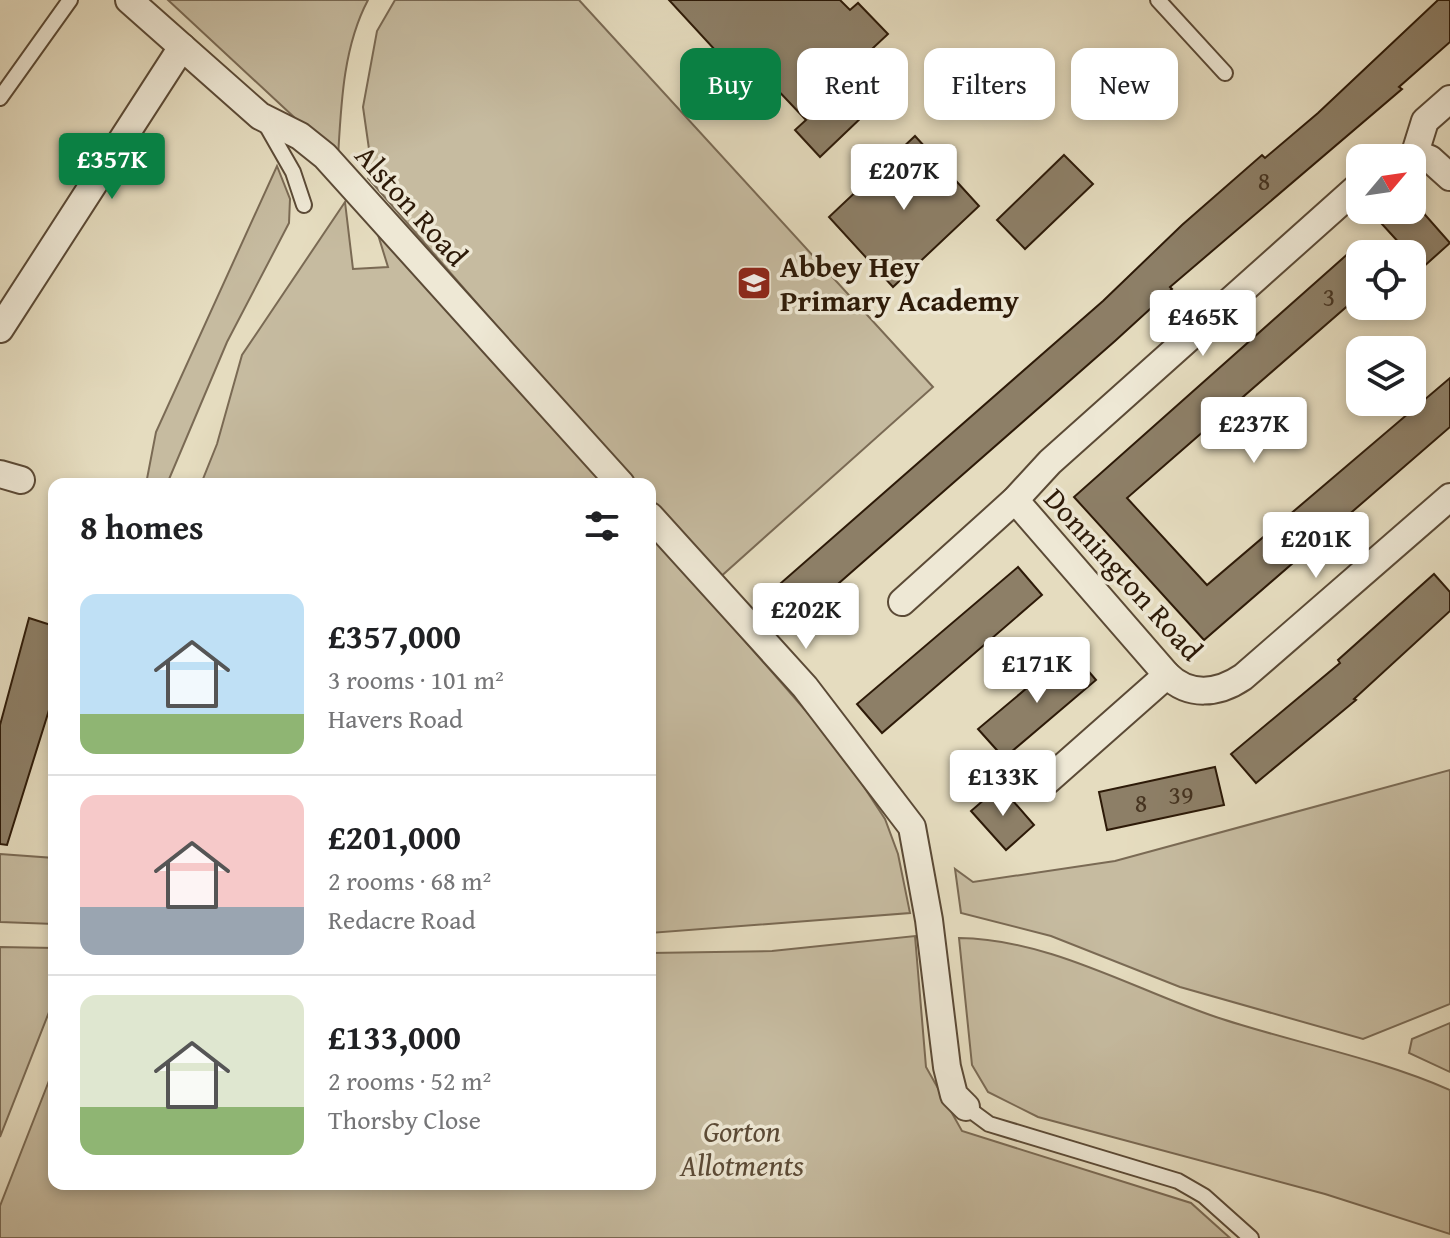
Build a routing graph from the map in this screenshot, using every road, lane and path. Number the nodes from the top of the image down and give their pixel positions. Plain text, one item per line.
1 (70, 0) edge
2 (129, 0) edge
3 (1158, 0) edge
4 (182, 47) junction
5 (1225, 73) dead end
6 (0, 98) edge
7 (1450, 99) edge
8 (260, 116) junction
9 (1411, 144) edge
10 (1426, 158) edge
11 (1450, 177) edge
12 (1346, 198) edge
13 (304, 205) dead end
14 (0, 329) edge
15 (616, 478) edge
16 (1450, 497) edge
17 (1015, 500) junction
18 (656, 523) edge
19 (902, 602) dead end
20 (1177, 682) junction
21 (1047, 781) dead end
22 (966, 1107) joint
23 (1251, 1238) edge

1 - 6 lane
2 - 4 street, Alston Road
3 - 5 lane
4 - 8 street, Alston Road
4 - 14 street
7 - 9 street
8 - 13 lane
8 - 15 street, Alston Road
10 - 11 street
12 - 17 street
16 - 20 street
17 - 19 street
17 - 20 street, Donnington Road
18 - 22 street
20 - 21 street
22 - 23 lane

